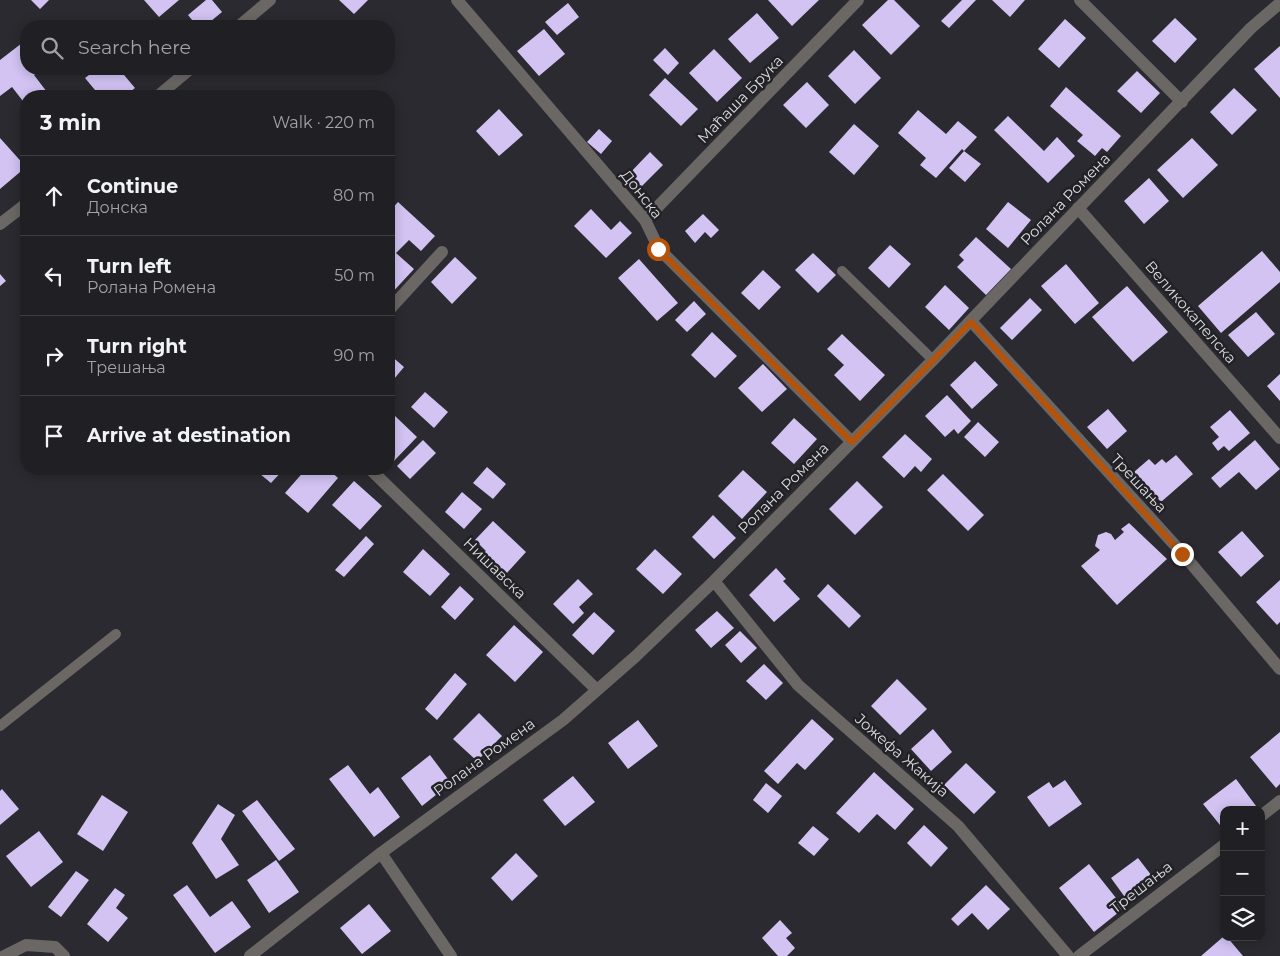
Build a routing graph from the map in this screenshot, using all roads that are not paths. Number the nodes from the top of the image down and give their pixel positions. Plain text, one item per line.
1 (270, 0) edge
2 (457, 0) edge
3 (858, 0) edge
4 (1080, 0) edge
5 (1280, 4) edge
6 (246, 20) edge
7 (183, 75) edge
8 (165, 90) edge
9 (1182, 102) junction
10 (1078, 208) junction
11 (20, 209) edge
12 (645, 220) junction
13 (0, 224) edge
14 (442, 252) dead end
15 (842, 271) dead end
16 (395, 303) edge
17 (971, 322) junction
18 (933, 360) junction
19 (1280, 438) edge
20 (852, 442) junction
21 (376, 475) edge
22 (714, 581) junction
23 (116, 634) dead end
24 (1280, 668) edge
25 (597, 690) junction
26 (0, 726) edge
27 (1280, 801) edge
28 (1265, 813) edge
29 (1220, 847) edge
30 (381, 853) junction
31 (4, 956) edge
32 (64, 956) edge
33 (250, 956) edge
34 (450, 956) edge
35 (1068, 956) edge
36 (1079, 956) edge

1 - 6 street
2 - 12 street, Донска
3 - 12 street, Маћаша Брука
4 - 9 street
5 - 9 street, Ролана Ромена
7 - 8 street
9 - 10 street, Ролана Ромена
10 - 17 street, Ролана Ромена
10 - 19 street, Великокапелска
11 - 13 street
12 - 20 street, Донска
14 - 16 street
15 - 18 lane
17 - 18 street, Ролана Ромена
17 - 24 street, Трешања
18 - 20 street, Ролана Ромена
20 - 22 street, Ролана Ромена
21 - 25 street, Нишавска
22 - 25 street, Ролана Ромена
22 - 35 street, Јожефа Жакија
23 - 26 lane
25 - 30 street, Ролана Ромена
27 - 28 street
29 - 36 street, Трешања
30 - 33 street, Ролана Ромена
30 - 34 street
31 - 32 street

